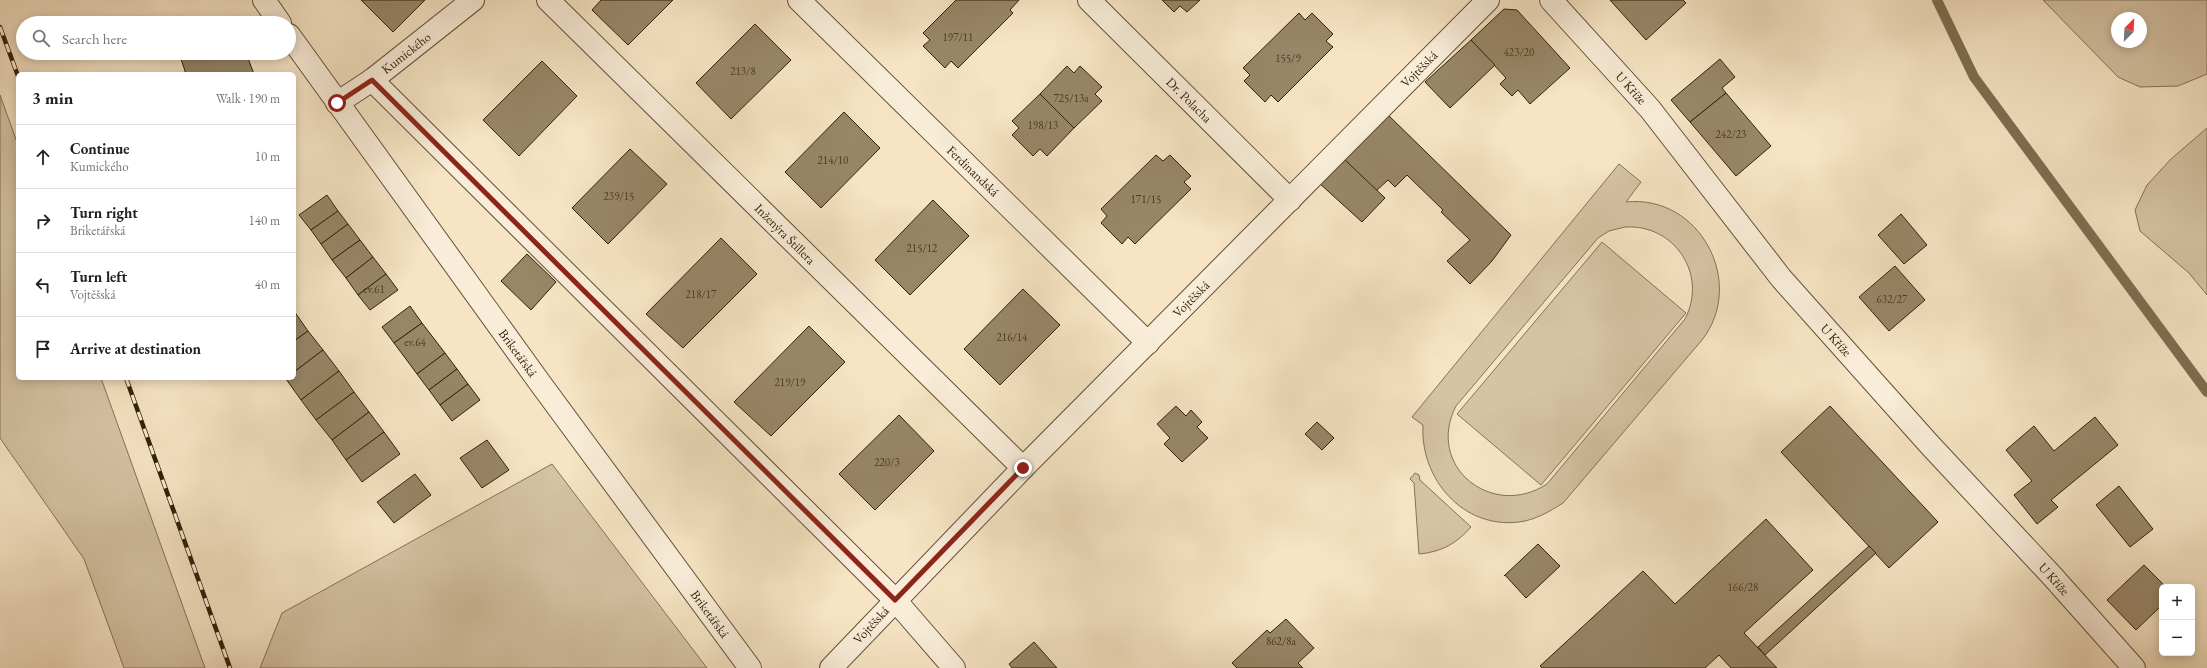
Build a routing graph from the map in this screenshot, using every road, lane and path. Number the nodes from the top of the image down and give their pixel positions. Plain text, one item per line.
1 (264, 0) edge
2 (473, 0) edge
3 (548, 0) edge
4 (799, 0) edge
5 (1089, 0) edge
6 (1488, 0) edge
7 (1551, 0) edge
8 (275, 16) edge
9 (296, 46) edge
10 (372, 80) junction
11 (337, 103) junction
12 (1290, 200) junction
13 (1148, 342) junction
14 (1023, 468) junction
15 (895, 600) junction
16 (750, 668) edge
17 (831, 668) edge
18 (954, 668) edge
19 (2134, 668) edge

1 - 8 street
2 - 10 street, Kumického
3 - 14 street, Inženýra Štillera
4 - 13 street, Ferdinandská
5 - 12 street, Dr. Polacha
6 - 12 street, Vojtěšská
7 - 19 street, U Kříže
9 - 11 street, Briketářská
10 - 11 street, Kumického
10 - 15 street
11 - 16 street, Briketářská
12 - 13 street, Vojtěšská
13 - 14 street, Vojtěšská
14 - 15 street, Vojtěšská
15 - 17 street, Vojtěšská
15 - 18 street, Vojtěšská

